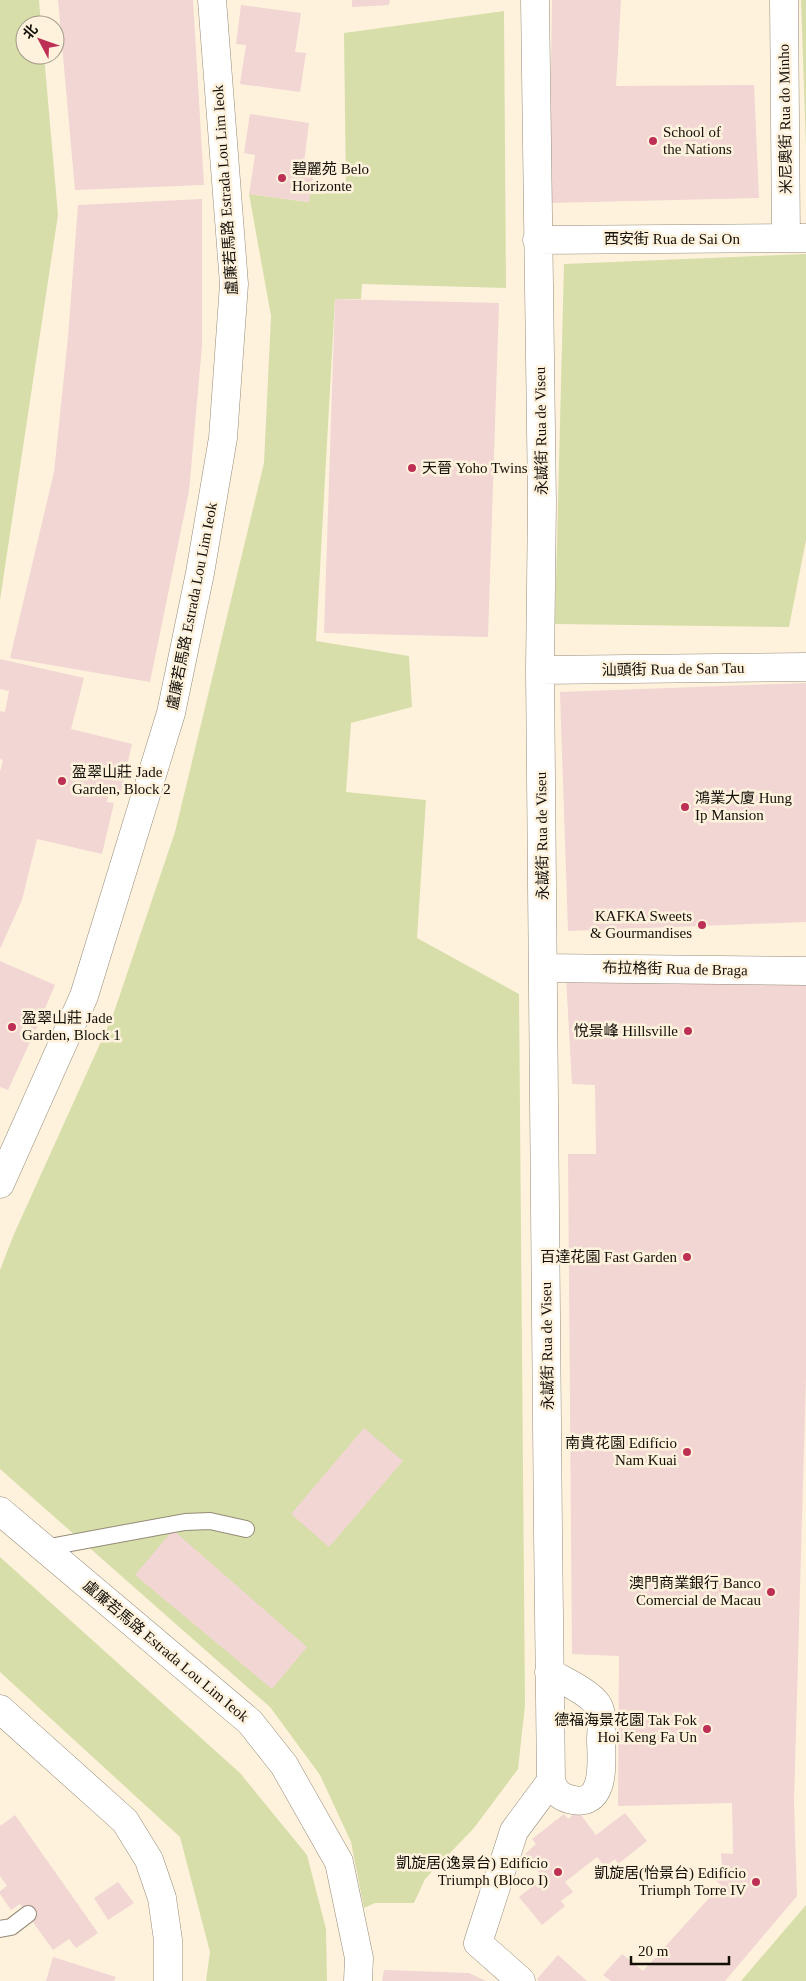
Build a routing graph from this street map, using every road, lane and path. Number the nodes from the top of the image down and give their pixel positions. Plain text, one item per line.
1 (212, 0) edge
2 (535, 0) edge
3 (784, 0) edge
4 (796, 238) edge
5 (537, 240) junction
6 (806, 668) edge
7 (540, 670) junction
8 (543, 968) junction
9 (806, 971) edge
10 (0, 1184) edge
11 (0, 1511) edge
12 (246, 1529) dead end
13 (44, 1548) junction
14 (549, 1672) junction
15 (0, 1709) edge
16 (550, 1781) junction
17 (28, 1914) dead end
18 (0, 1929) edge
19 (168, 1981) edge
20 (358, 1981) edge
21 (521, 1981) edge

1 - 10 street, 盧廉若馬路 Estrada Lou Lim Ieok
2 - 5 street, 永誠街 Rua de Viseu
3 - 4 street, 米尼奧街 Rua do Minho
4 - 5 street, 西安街 Rua de Sai On
5 - 7 street, 永誠街 Rua de Viseu
6 - 7 street, 汕頭街 Rua de San Tau
7 - 8 street, 永誠街 Rua de Viseu
8 - 9 street, 布拉格街 Rua de Braga
8 - 14 street, 永誠街 Rua de Viseu
11 - 13 street, 盧廉若馬路 Estrada Lou Lim Ieok
12 - 13 lane
13 - 20 street, 盧廉若馬路 Estrada Lou Lim Ieok
14 - 16 street, 永誠街 Rua de Viseu
14 - 16 street
15 - 19 street
16 - 21 street
17 - 18 lane

